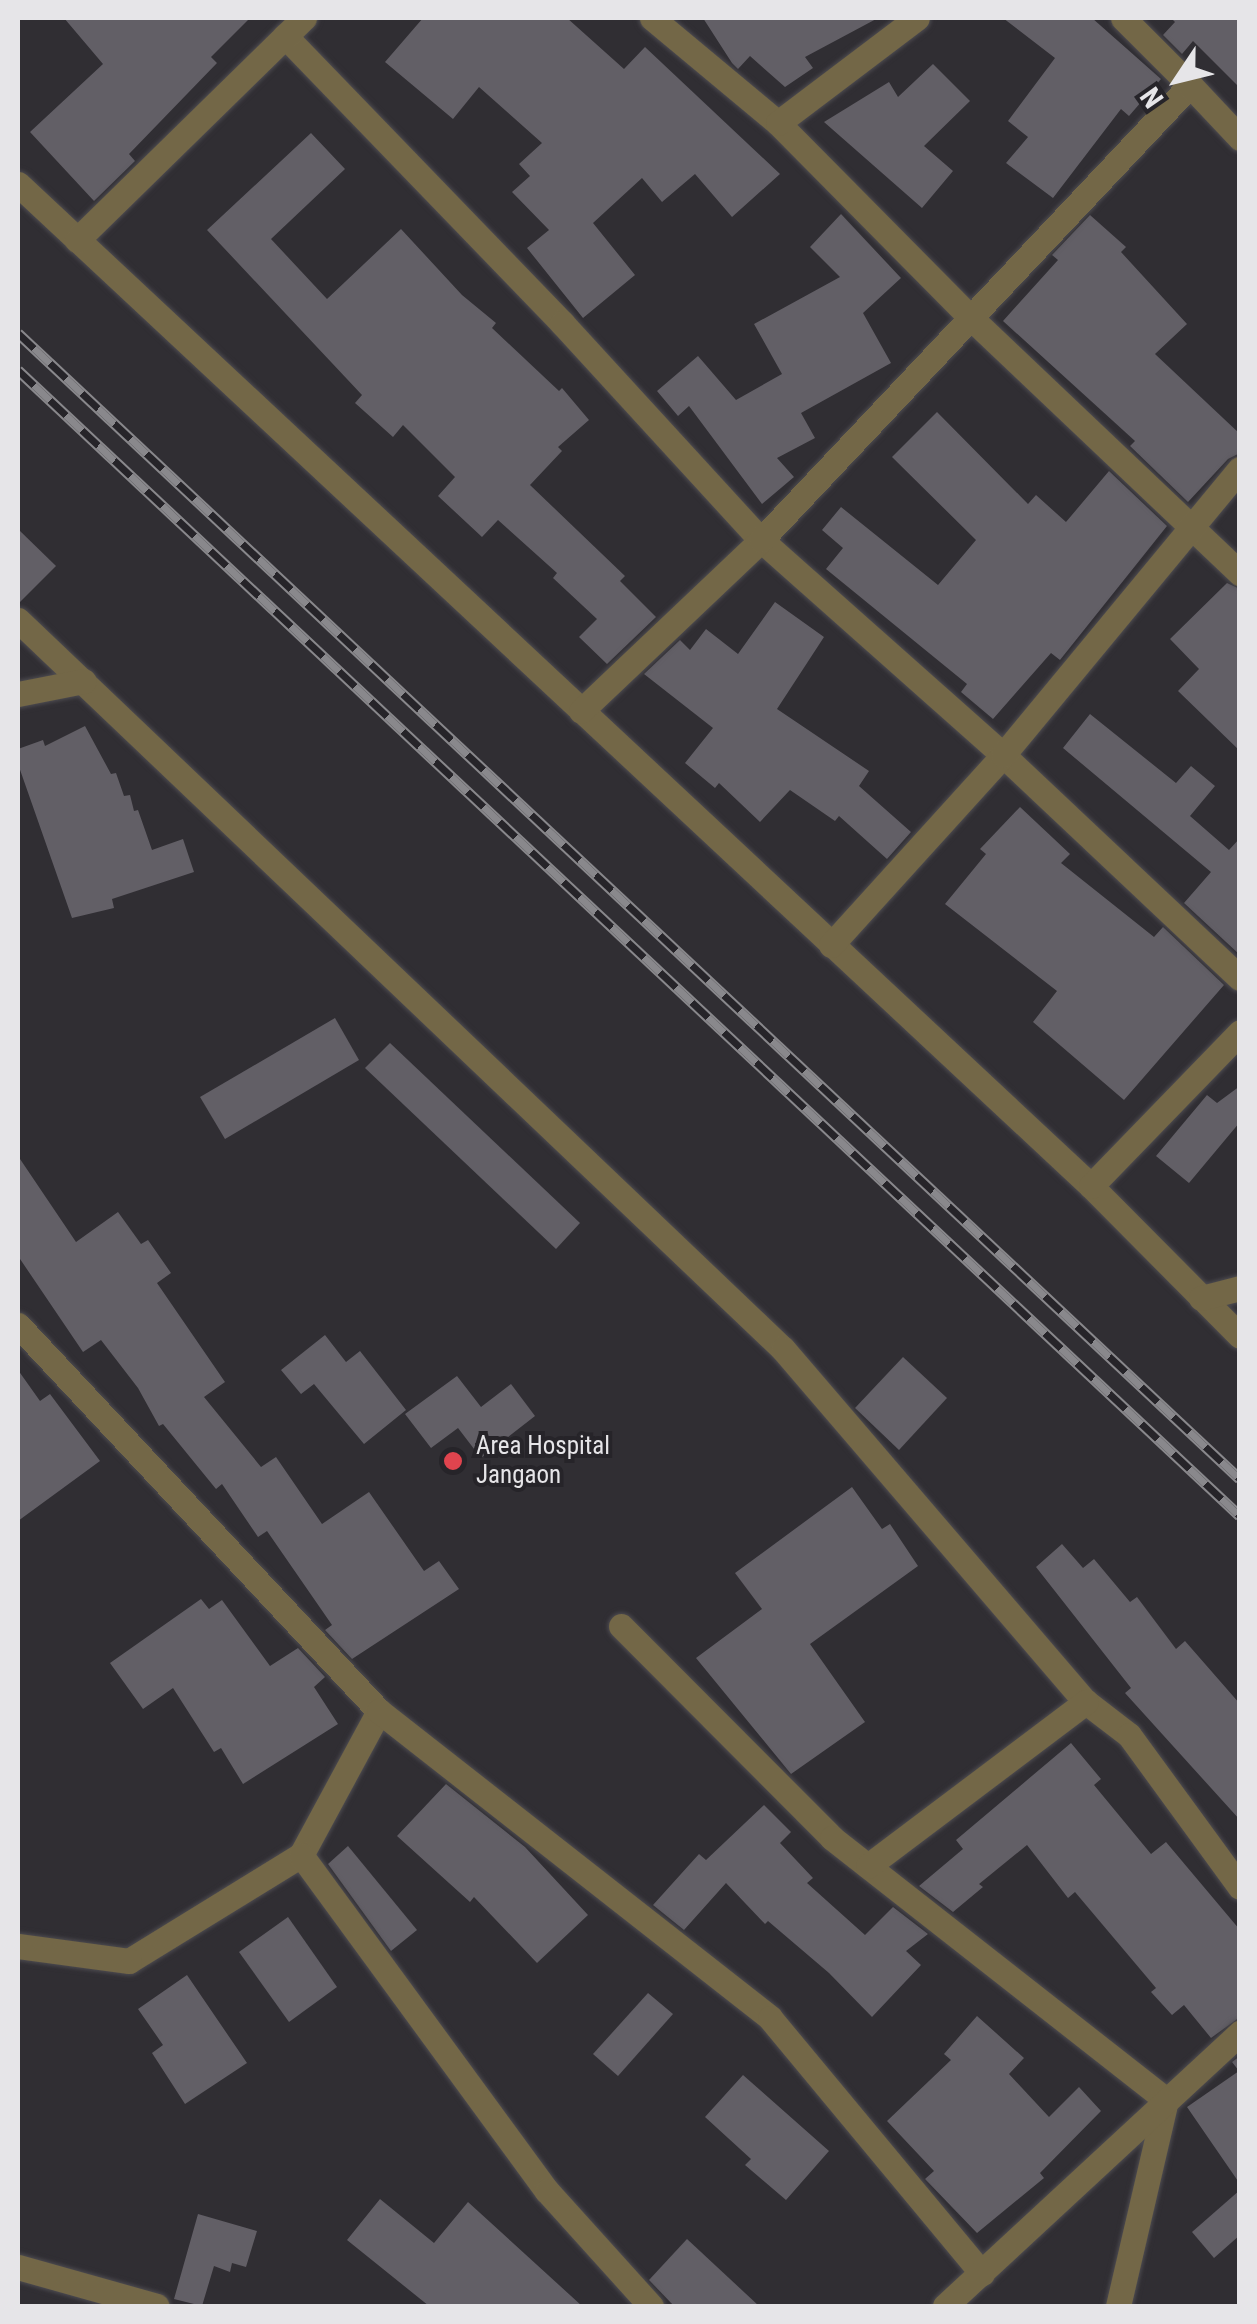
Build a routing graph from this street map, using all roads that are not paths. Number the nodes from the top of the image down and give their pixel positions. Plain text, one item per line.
1 (304, 18) edge
2 (652, 18) edge
3 (917, 18) edge
4 (1123, 18) edge
5 (285, 36) junction
6 (1190, 86) junction
7 (778, 123) junction
8 (1240, 138) edge
9 (18, 184) edge
10 (77, 240) junction
11 (971, 318) junction
12 (1240, 468) edge
13 (1189, 530) junction
14 (761, 540) junction
15 (1240, 574) edge
16 (18, 620) edge
17 (84, 681) junction
18 (18, 694) edge
19 (581, 711) junction
20 (1003, 755) junction
21 (831, 944) junction
22 (1240, 978) edge
23 (1240, 1032) edge
24 (1091, 1186) junction
25 (1240, 1288) edge
26 (1201, 1298) junction
27 (18, 1325) edge
28 (1240, 1336) edge
29 (620, 1626) dead end
30 (1086, 1702) junction
31 (378, 1711) junction
32 (301, 1855) junction
33 (868, 1866) junction
34 (1240, 1887) edge
35 (18, 1946) edge
36 (1240, 2033) edge
37 (1166, 2100) junction
38 (18, 2266) edge
39 (982, 2273) junction
40 (156, 2306) edge
41 (651, 2306) edge
42 (946, 2306) edge
43 (1118, 2306) edge

1 - 5 street
2 - 7 street
3 - 7 street
4 - 6 street
5 - 10 street
5 - 14 street
6 - 8 street
6 - 11 street
7 - 11 street
9 - 10 street
10 - 19 street
11 - 13 street
11 - 14 street
12 - 13 street
13 - 15 street
13 - 20 street
14 - 19 street
14 - 20 street
16 - 17 street
17 - 18 street
17 - 30 street
19 - 21 street
20 - 21 street
20 - 22 street
21 - 24 street
23 - 24 street
24 - 26 street
25 - 26 street
26 - 28 street
27 - 31 street
29 - 33 street
30 - 33 street
30 - 34 street
31 - 32 street
31 - 39 street
32 - 35 street
32 - 41 street
33 - 37 street
36 - 37 street
37 - 39 street
37 - 43 street
38 - 40 street
39 - 42 street

